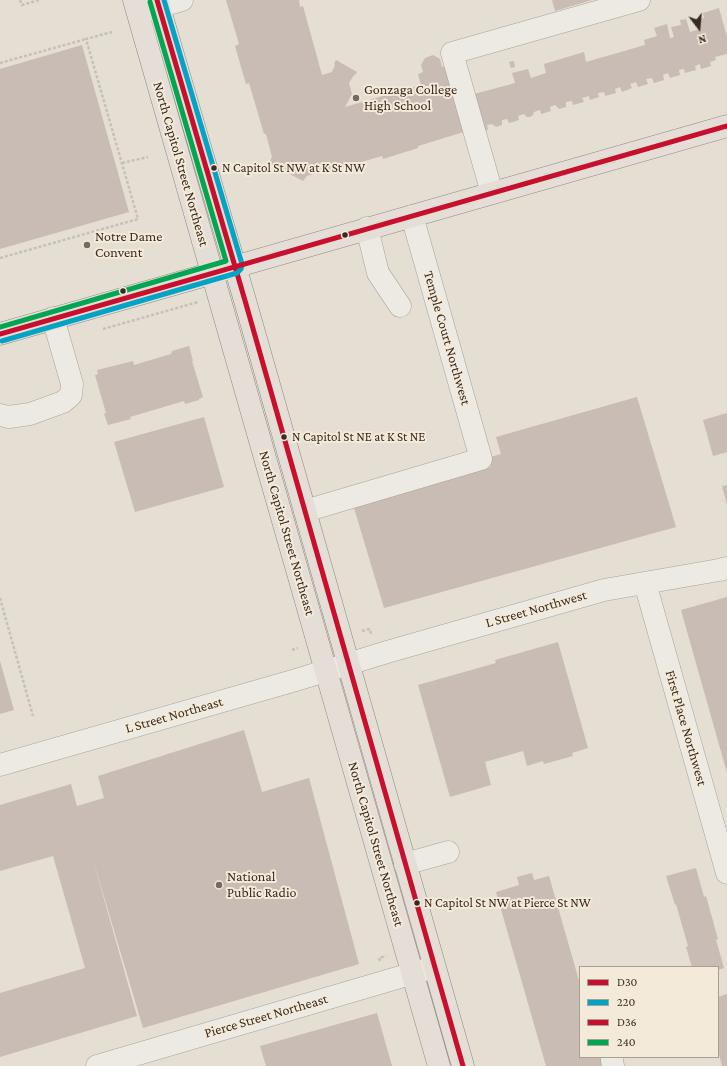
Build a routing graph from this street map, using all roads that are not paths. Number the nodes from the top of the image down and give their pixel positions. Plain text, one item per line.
1 (182, 0) edge
2 (639, 0) edge
3 (158, 4) edge
4 (136, 7) edge
5 (727, 126) edge
6 (492, 193) junction
7 (412, 216) junction
8 (366, 228) junction
9 (235, 266) junction
10 (213, 273) junction
11 (400, 306) dead end
12 (53, 318) junction
13 (0, 334) edge
14 (0, 415) edge
15 (305, 511) junction
16 (727, 568) edge
17 (645, 583) junction
18 (348, 663) junction
19 (326, 670) junction
20 (0, 765) edge
21 (448, 852) dead end
22 (405, 864) junction
23 (727, 873) edge
24 (434, 967) junction
25 (412, 973) junction
26 (97, 1066) edge
27 (439, 1066) edge
28 (463, 1066) edge

1 - 3 street
2 - 6 street
3 - 4 street
3 - 9 main road
4 - 10 main road, North Capitol Street Northeast
5 - 6 main road
6 - 7 main road
7 - 8 main road
7 - 15 street, Temple Court Northwest
8 - 9 main road
8 - 11 street
9 - 10 main road
9 - 15 main road
10 - 12 main road
10 - 19 main road, North Capitol Street Northeast
12 - 13 main road
12 - 14 street
15 - 18 main road
16 - 17 street, L Street Northwest
17 - 18 street, L Street Northwest
17 - 23 street, First Place Northwest
18 - 19 street, L Street Northeast
18 - 22 main road
19 - 20 street, L Street Northeast
19 - 25 main road, North Capitol Street Northeast
21 - 22 street
22 - 24 main road
24 - 25 street, Pierce Street Northeast
24 - 28 main road
25 - 26 street, Pierce Street Northeast
25 - 27 main road, North Capitol Street Northeast

